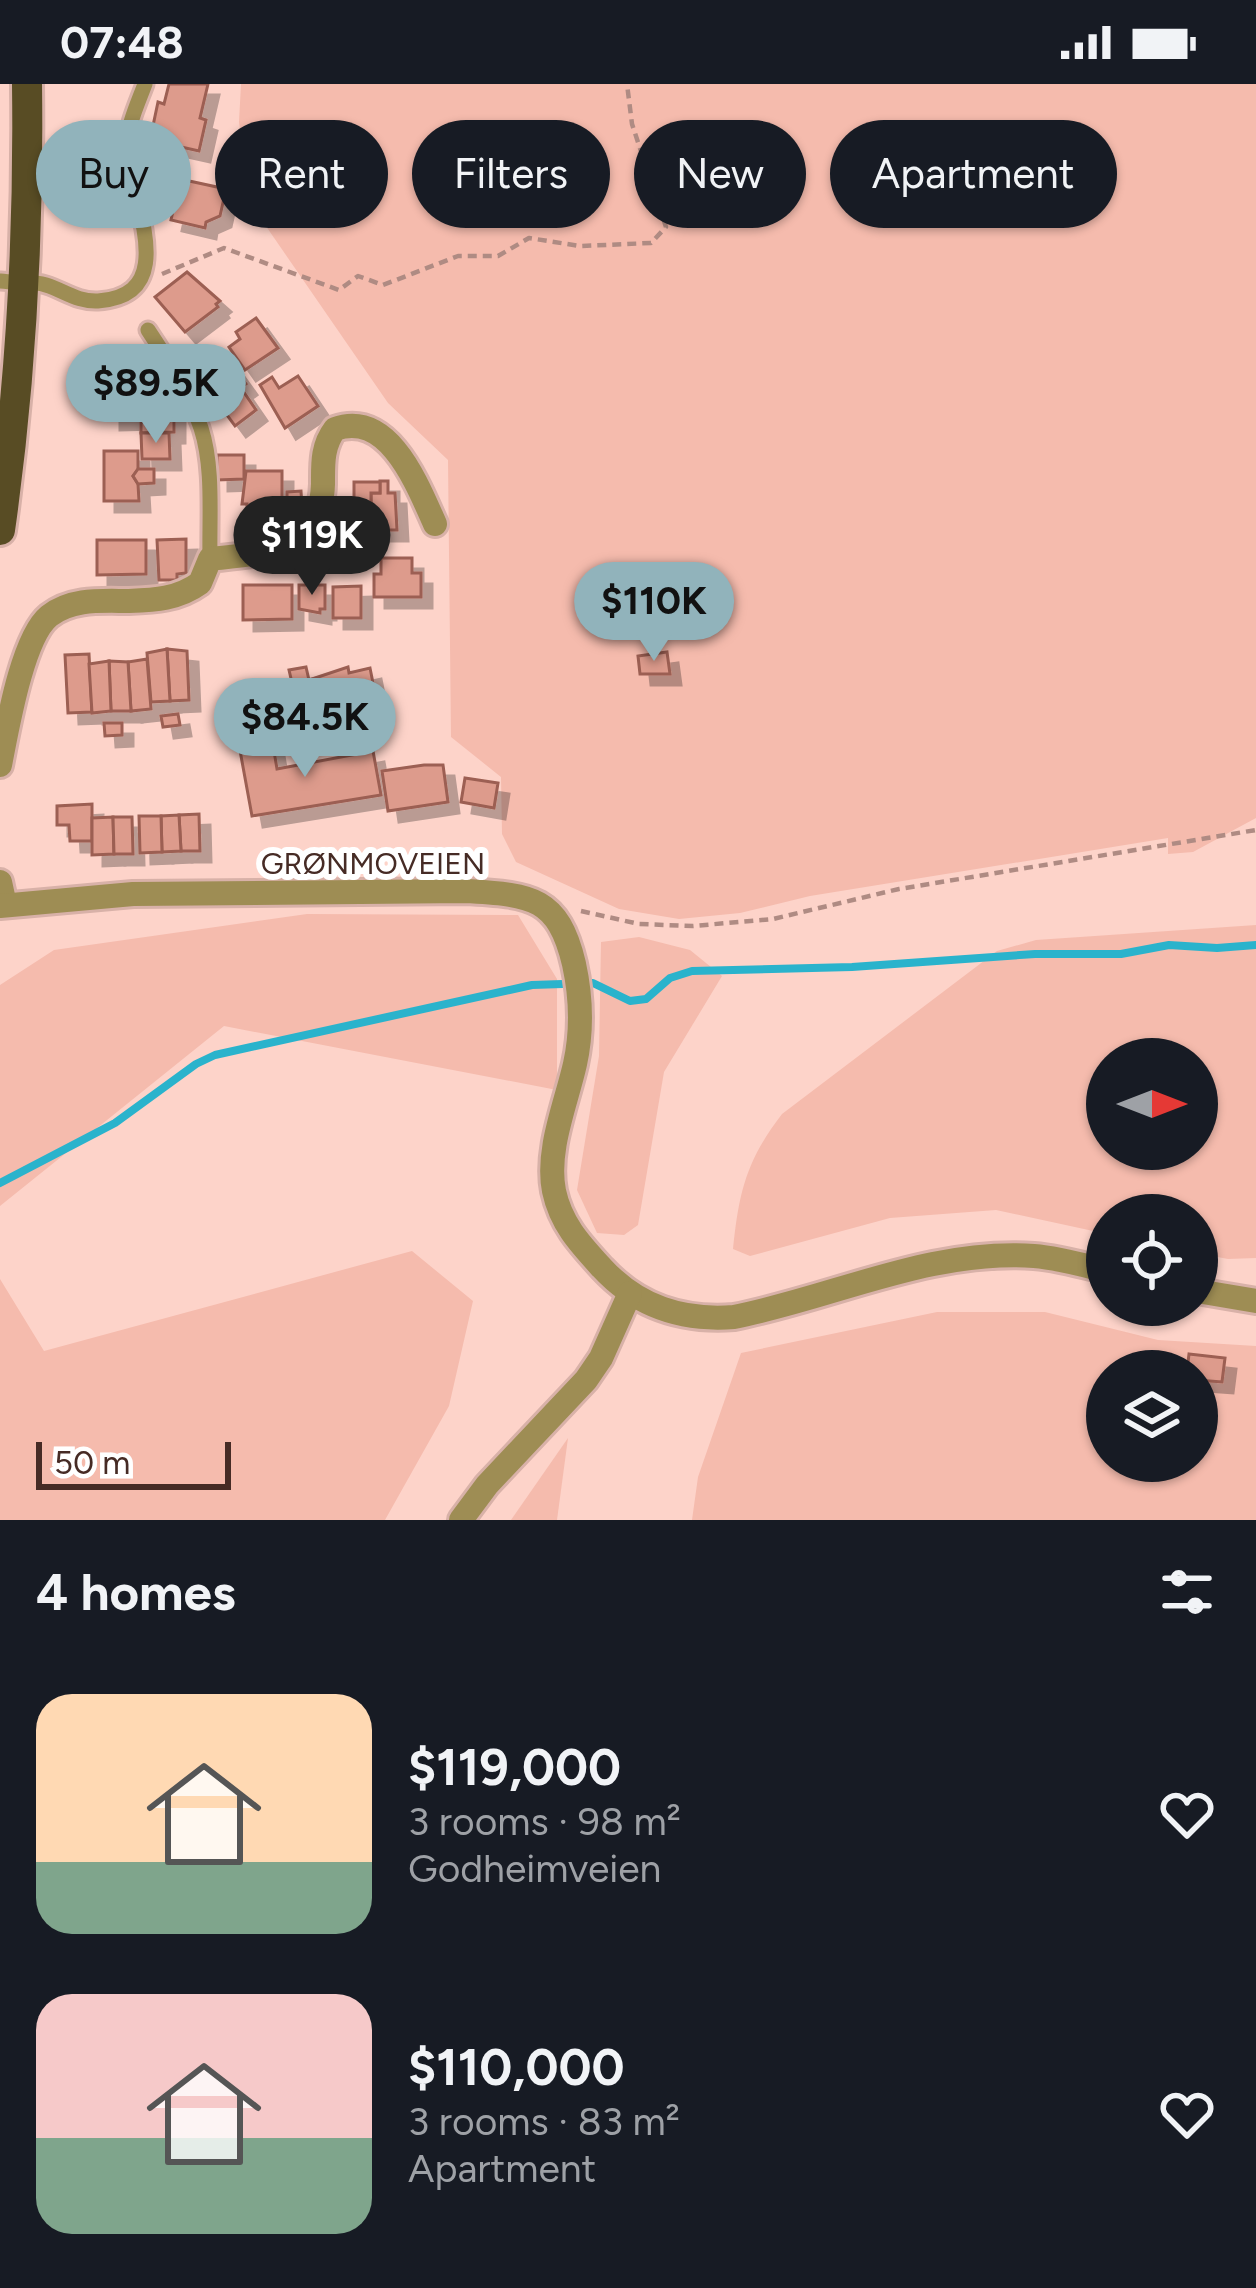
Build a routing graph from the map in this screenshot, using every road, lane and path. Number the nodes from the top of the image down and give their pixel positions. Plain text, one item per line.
1 (27, 84) edge
2 (145, 84) edge
3 (627, 84) edge
4 (12, 282) edge
5 (140, 283) junction
6 (148, 330) dead end
7 (435, 524) dead end
8 (0, 530) edge
9 (210, 559) junction
10 (0, 765) edge
11 (1256, 830) edge
12 (2, 898) edge
13 (540, 905) junction
14 (1086, 1267) edge
15 (630, 1293) junction
16 (1218, 1295) edge
17 (1256, 1301) edge
18 (461, 1520) edge

1 - 4 main road
2 - 5 lane
3 - 5 path
4 - 5 lane
4 - 8 main road
6 - 9 lane
7 - 9 street
9 - 10 street
11 - 13 path
12 - 13 street, GRØNMOVEIEN
13 - 15 street
14 - 15 street
15 - 18 street
16 - 17 street

